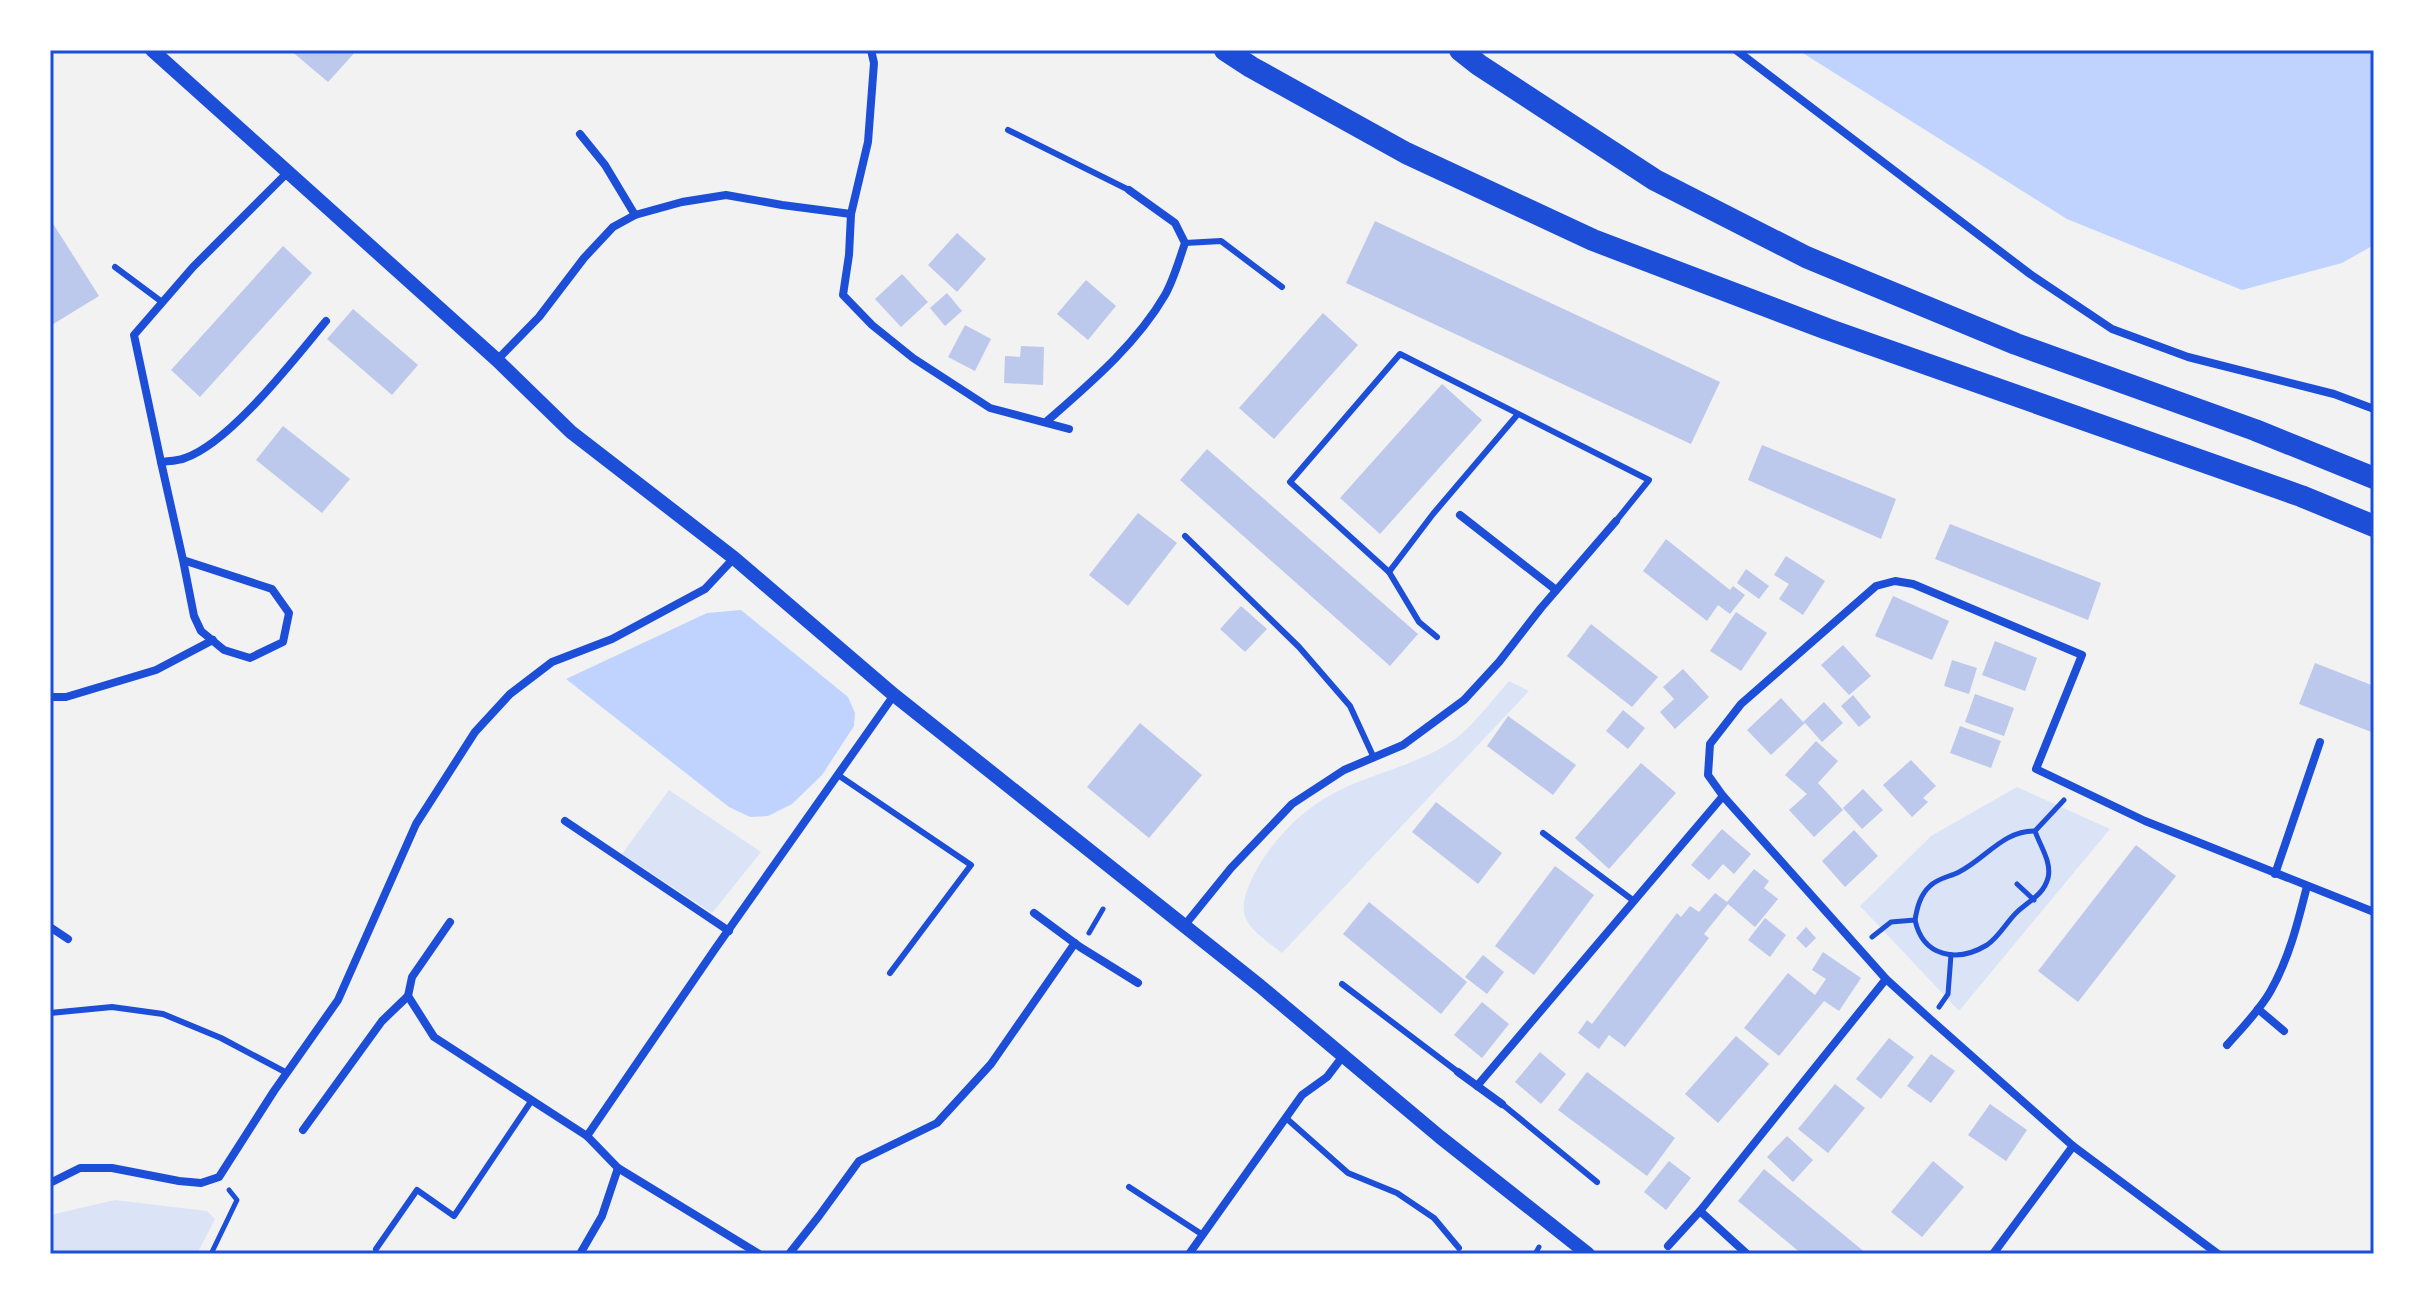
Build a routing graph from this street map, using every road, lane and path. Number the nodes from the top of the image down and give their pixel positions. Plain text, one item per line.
1 (152, 50) edge
2 (871, 50) edge
3 (1225, 50) edge
4 (1460, 50) edge
5 (1736, 50) edge
6 (1008, 130) dead end
7 (580, 134) dead end
8 (289, 171) junction
9 (1129, 190) joint
10 (851, 214) junction
11 (635, 215) junction
12 (1185, 243) junction
13 (115, 267) dead end
14 (1282, 287) dead end
15 (162, 302) junction
16 (326, 321) dead end
17 (497, 360) junction
18 (2374, 409) edge
19 (1518, 414) junction
20 (1046, 422) junction
21 (1069, 429) dead end
22 (161, 462) junction
23 (2374, 478) edge
24 (1460, 515) dead end
25 (1616, 521) joint
26 (2374, 526) edge
27 (1185, 536) dead end
28 (734, 558) junction
29 (183, 560) junction
30 (1389, 572) junction
31 (1556, 590) junction
32 (1437, 637) dead end
33 (213, 640) junction
34 (894, 695) junction
35 (50, 697) edge
36 (2320, 742) dead end
37 (1374, 758) junction
38 (838, 775) junction
39 (2076, 787) junction
40 (1723, 796) junction
41 (565, 821) dead end
42 (2035, 831) junction
43 (1543, 833) dead end
44 (2275, 874) junction
45 (2017, 884) dead end
46 (2307, 886) junction
47 (2034, 900) junction
48 (1634, 901) junction
49 (1103, 909) dead end
50 (2374, 912) edge
51 (1034, 913) dead end
52 (1915, 920) junction
53 (450, 922) dead end
54 (1184, 926) junction
55 (50, 927) edge
56 (729, 931) junction
57 (68, 939) dead end
58 (1077, 945) junction
59 (1859, 948) junction
60 (1951, 955) junction
61 (890, 973) dead end
62 (1886, 979) junction
63 (1138, 983) dead end
64 (1342, 984) dead end
65 (408, 996) junction
66 (2258, 1009) junction
67 (50, 1013) edge
68 (1930, 1019) junction
69 (2284, 1031) dead end
70 (2227, 1045) dead end
71 (1343, 1056) junction
72 (1458, 1072) joint
73 (287, 1073) junction
74 (1477, 1086) junction
75 (532, 1100) junction
76 (1502, 1104) joint
77 (1286, 1118) junction
78 (303, 1130) dead end
79 (587, 1136) junction
80 (2073, 1146) junction
81 (618, 1168) junction
82 (219, 1177) junction
83 (1597, 1182) dead end
84 (50, 1183) edge
85 (1129, 1187) dead end
86 (1700, 1211) junction
87 (1203, 1235) junction
88 (1668, 1246) dead end
89 (1539, 1247) dead end
90 (1459, 1248) dead end
91 (376, 1249) dead end
92 (1193, 1253) edge
93 (211, 1254) edge
94 (580, 1254) edge
95 (759, 1254) edge
96 (789, 1254) edge
97 (1535, 1254) edge
98 (1588, 1254) edge
99 (1747, 1254) edge
100 (1993, 1254) edge
101 (2218, 1254) edge

1 - 8 street
2 - 10 street
3 - 26 highway
4 - 23 highway
5 - 18 street
6 - 9 lane
7 - 11 street
8 - 15 street
8 - 17 street
9 - 12 street
10 - 11 street
10 - 20 street
11 - 17 street
12 - 14 lane
12 - 20 street
13 - 15 lane
15 - 22 street
16 - 22 street
17 - 28 street
19 - 25 lane
19 - 30 lane
19 - 30 lane
20 - 21 street
22 - 29 street
24 - 31 street
25 - 31 street
27 - 37 lane
28 - 34 street
28 - 73 street
29 - 33 street
29 - 33 street
30 - 32 lane
31 - 37 street
33 - 35 street
34 - 38 street
34 - 54 street
36 - 44 street
37 - 54 street
38 - 56 street
38 - 61 lane
39 - 40 street
39 - 42 path
39 - 44 street
40 - 48 street
40 - 59 street
41 - 56 street
42 - 47 path
42 - 52 path
43 - 48 lane
44 - 46 street
45 - 47 path
46 - 50 street
46 - 66 street
47 - 60 path
48 - 74 street
49 - 58 path
51 - 58 street
52 - 59 path
52 - 60 path
53 - 65 street
54 - 71 street
55 - 57 street
56 - 79 street
58 - 63 street
58 - 96 street
59 - 62 street
60 - 68 path
62 - 68 street
62 - 86 street
64 - 72 lane
65 - 75 street
65 - 78 street
66 - 69 street
66 - 70 street
67 - 73 lane
68 - 80 street
71 - 77 street
71 - 98 street
72 - 74 street
73 - 82 street
74 - 76 street
75 - 79 street
75 - 91 lane
76 - 83 lane
77 - 87 street
77 - 90 lane
79 - 81 street
80 - 100 street
80 - 101 street
81 - 94 street
81 - 95 street
82 - 84 street
82 - 93 path
85 - 87 lane
86 - 88 street
86 - 99 street
87 - 92 street
89 - 97 path

